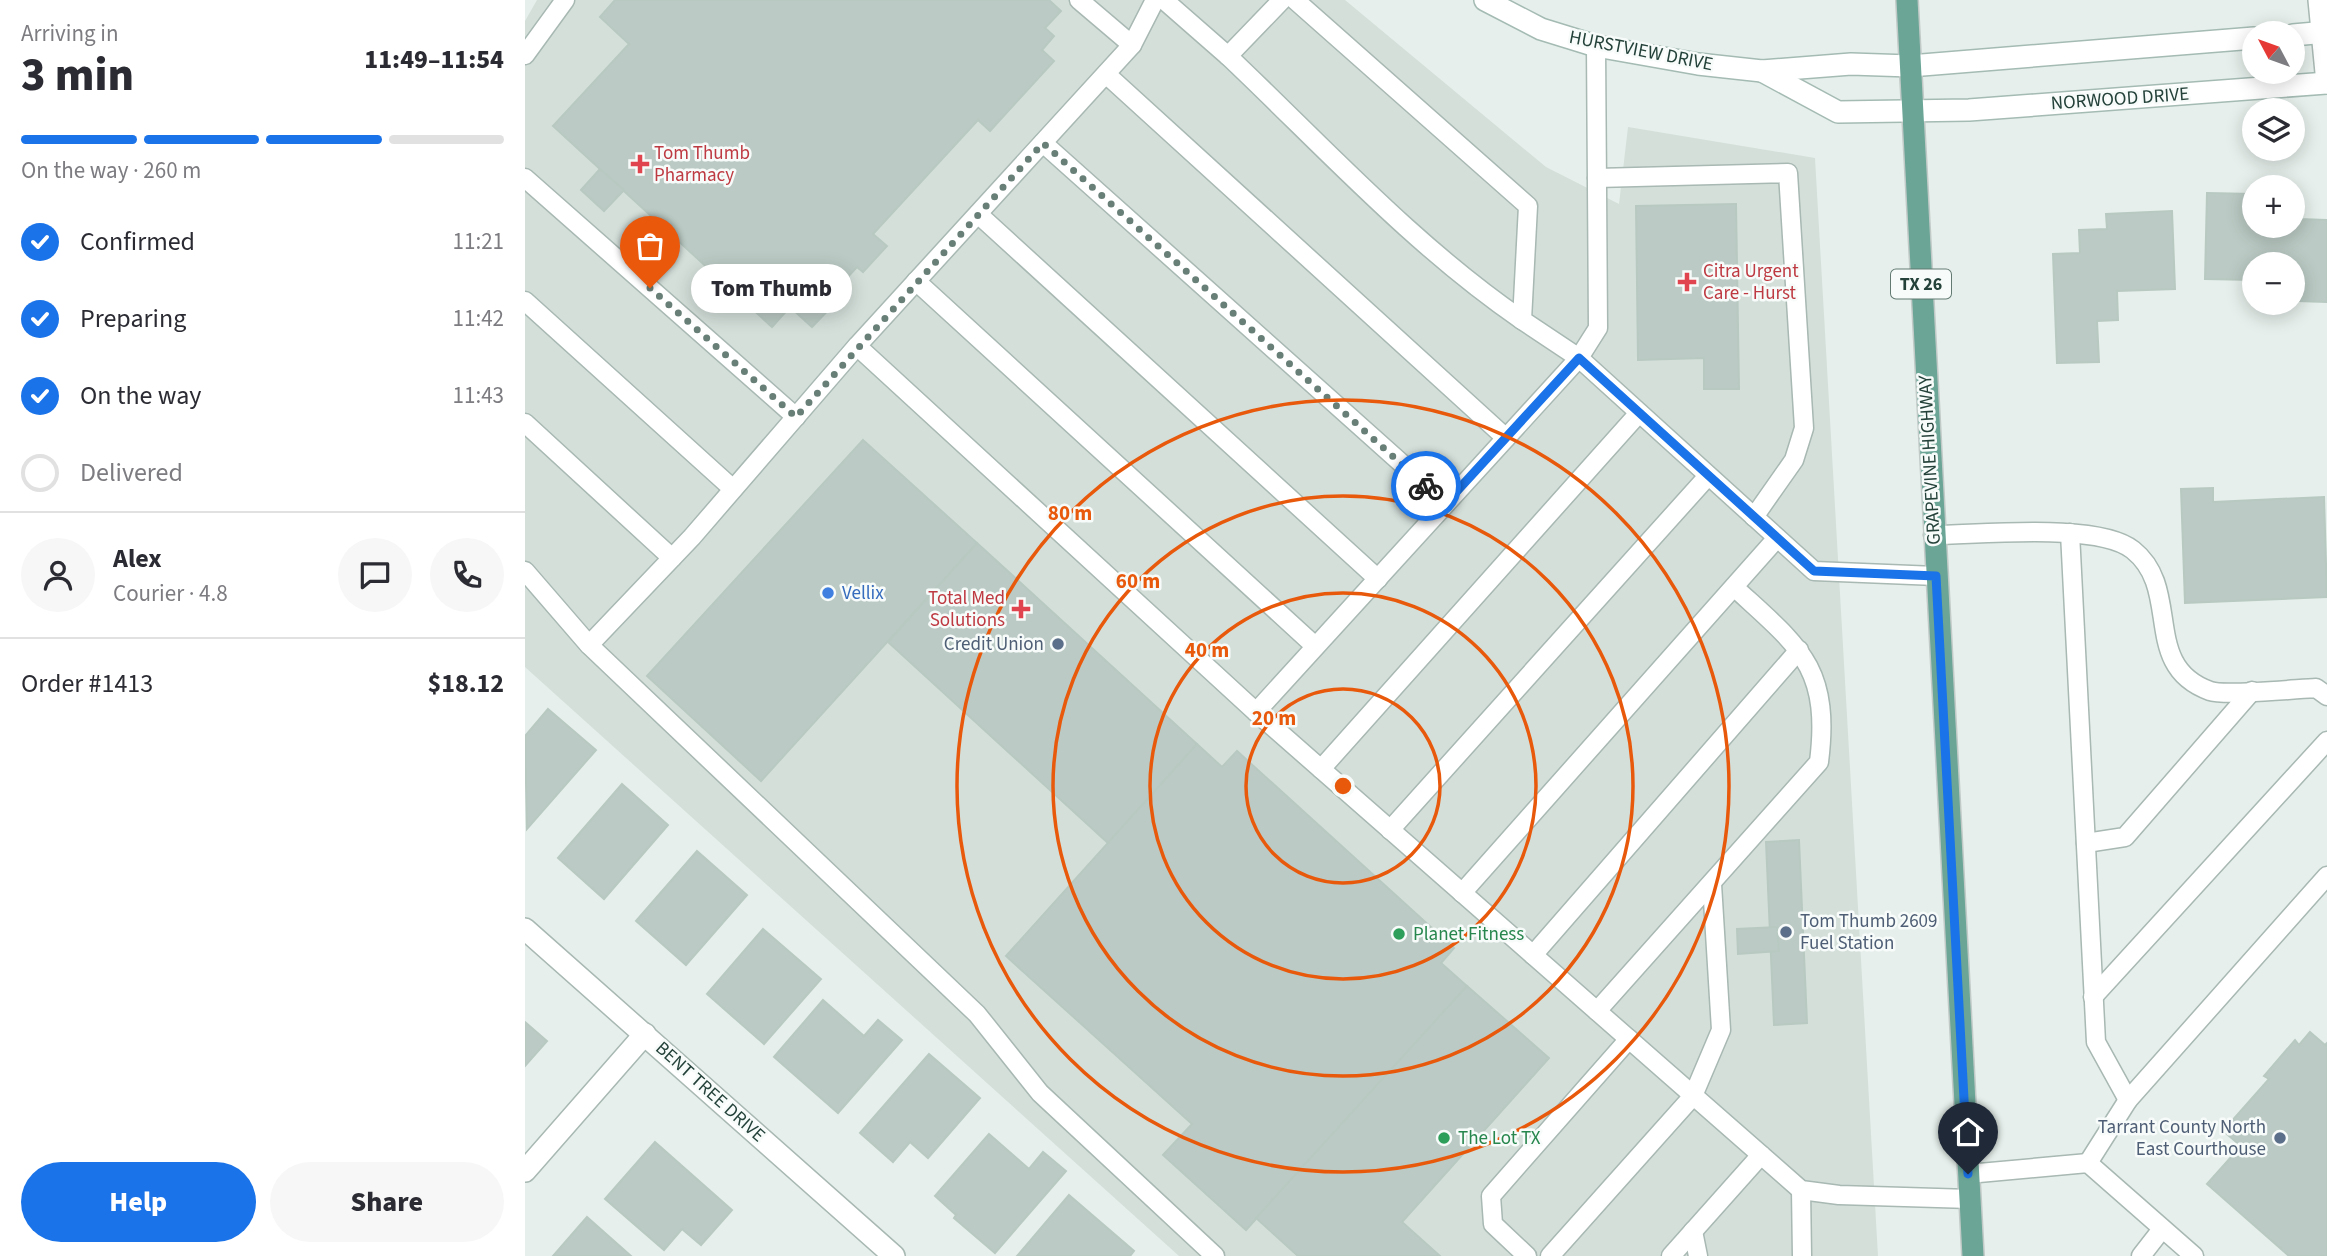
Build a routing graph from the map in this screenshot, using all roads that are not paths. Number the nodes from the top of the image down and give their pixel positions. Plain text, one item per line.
1 (565, 0) edge
2 (1079, 0) edge
3 (1155, 0) edge
4 (1164, 0) edge
5 (1282, 0) edge
6 (1295, 0) edge
7 (1485, 0) edge
8 (1907, 0) edge
9 (2319, 0) edge
10 (2325, 33) edge
11 (2305, 34) edge
12 (2242, 39) edge
13 (1132, 46) junction
14 (1596, 46) junction
15 (525, 55) edge
16 (1228, 55) junction
17 (1910, 66) junction
18 (1762, 71) junction
19 (1105, 75) junction
20 (2327, 83) edge
21 (1913, 113) junction
22 (1043, 143) junction
23 (525, 178) edge
24 (1597, 178) junction
25 (978, 214) junction
26 (916, 281) junction
27 (525, 301) edge
28 (1522, 320) junction
29 (857, 346) junction
30 (1579, 358) junction
31 (1640, 413) junction
32 (796, 417) junction
33 (525, 423) edge
34 (1506, 438) junction
35 (1708, 476) junction
36 (733, 489) junction
37 (1446, 503) junction
38 (1754, 517) junction
39 (2070, 533) junction
40 (1933, 535) junction
41 (1777, 538) junction
42 (672, 558) junction
43 (525, 571) edge
44 (1936, 576) junction
45 (1378, 579) junction
46 (1734, 587) junction
47 (589, 645) junction
48 (1315, 646) junction
49 (1799, 650) junction
50 (2252, 691) junction
51 (2327, 696) edge
52 (1256, 712) junction
53 (2327, 741) edge
54 (1321, 769) junction
55 (1390, 830) junction
56 (2086, 843) junction
57 (2327, 876) edge
58 (1712, 884) junction
59 (1462, 893) junction
60 (525, 929) edge
61 (1533, 955) junction
62 (2094, 997) junction
63 (1597, 1011) junction
64 (645, 1034) junction
65 (1629, 1039) junction
66 (1693, 1096) junction
67 (2128, 1100) junction
68 (1761, 1155) junction
69 (2088, 1163) junction
70 (525, 1171) edge
71 (1968, 1174) junction
72 (1801, 1190) junction
73 (1970, 1199) junction
74 (2162, 1228) junction
75 (1693, 1231) junction
76 (894, 1256) edge
77 (1215, 1256) edge
78 (1527, 1256) edge
79 (1551, 1256) edge
80 (1671, 1256) edge
81 (1698, 1256) edge
82 (1803, 1256) edge
83 (1973, 1256) edge
84 (2141, 1256) edge
85 (2194, 1256) edge

1 - 15 lane
2 - 13 lane
3 - 13 lane
4 - 16 lane
5 - 16 lane
6 - 28 lane
7 - 14 main road, HURSTVIEW DRIVE
8 - 17 main road, GRAPEVINE HIGHWAY / TX 26
9 - 10 main road
10 - 11 main road
10 - 20 main road
12 - 17 main road
13 - 19 lane
14 - 18 main road, HURSTVIEW DRIVE
14 - 24 lane
16 - 28 lane
17 - 18 main road, HURSTVIEW DRIVE
17 - 21 main road, GRAPEVINE HIGHWAY / TX 26
18 - 21 main road, HURSTVIEW DRIVE
19 - 22 lane
19 - 34 lane
20 - 21 main road, NORWOOD DRIVE
21 - 40 main road, GRAPEVINE HIGHWAY / TX 26
22 - 25 lane
22 - 37 lane
23 - 32 lane
24 - 30 lane
24 - 38 lane
25 - 26 lane
25 - 45 lane
26 - 29 lane
26 - 48 lane
27 - 36 lane
28 - 30 lane
29 - 32 lane
29 - 52 lane
30 - 31 lane
30 - 34 lane
31 - 35 lane
31 - 54 lane
32 - 36 lane
33 - 42 lane
34 - 37 lane
35 - 38 lane
35 - 55 lane
36 - 42 lane
37 - 45 lane
38 - 41 lane
39 - 40 lane
39 - 50 lane
39 - 56 lane
40 - 44 main road, GRAPEVINE HIGHWAY / TX 26
41 - 44 lane
41 - 46 lane
42 - 47 lane
43 - 47 lane
44 - 71 main road, GRAPEVINE HIGHWAY / TX 26
45 - 48 lane
46 - 49 lane
46 - 59 lane
47 - 77 lane
48 - 52 lane
49 - 58 lane
49 - 61 lane
50 - 51 lane
50 - 56 lane
52 - 54 lane
53 - 62 lane
54 - 55 lane
55 - 59 lane
56 - 62 lane
57 - 67 lane
58 - 63 lane
58 - 66 lane
59 - 61 lane
60 - 64 main road, BENT TREE DRIVE
61 - 63 lane
62 - 67 lane
63 - 65 lane
64 - 70 main road
64 - 76 main road, BENT TREE DRIVE
65 - 66 lane
65 - 78 lane
66 - 68 lane
66 - 79 lane
67 - 69 lane
68 - 72 lane
68 - 75 lane
69 - 71 lane
69 - 74 lane
71 - 73 main road, GRAPEVINE HIGHWAY / TX 26
72 - 73 lane
72 - 82 lane
73 - 83 main road, GRAPEVINE HIGHWAY / TX 26
74 - 84 lane
74 - 85 lane
75 - 80 lane
75 - 81 lane

